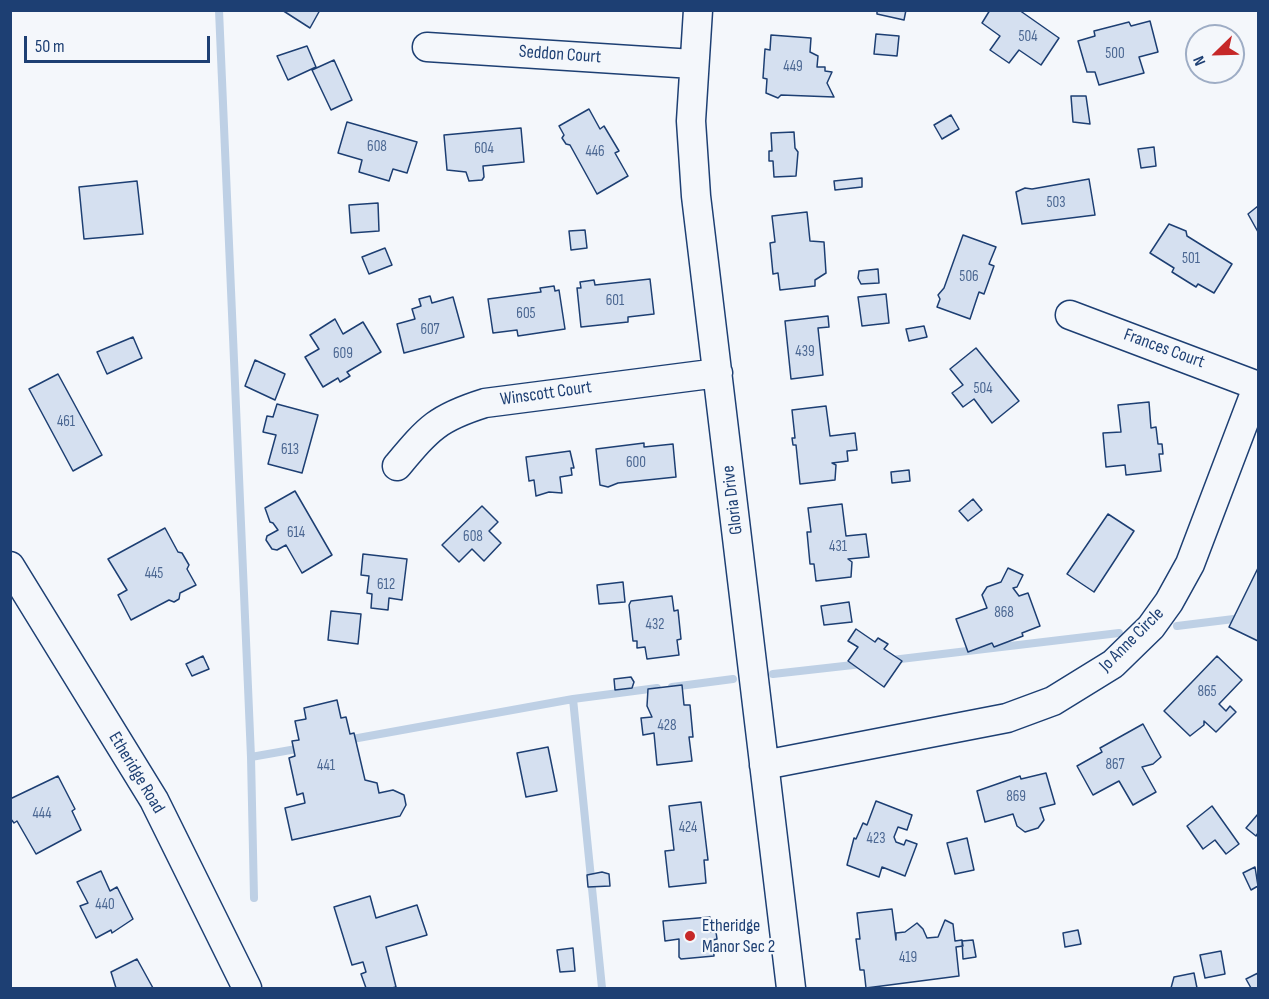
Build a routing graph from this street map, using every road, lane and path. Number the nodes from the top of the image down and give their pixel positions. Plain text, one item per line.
1 (698, 10) edge
2 (427, 46) dead end
3 (693, 64) junction
4 (1071, 315) dead end
5 (718, 373) junction
6 (1258, 385) edge
7 (397, 466) dead end
8 (10, 566) edge
9 (765, 765) junction
10 (247, 988) edge
11 (791, 988) edge

1 - 3 street, Gloria Drive
2 - 3 street, Seddon Court
3 - 5 street, Gloria Drive
4 - 6 street, Frances Court
5 - 7 street, Winscott Court
5 - 9 street, Gloria Drive
6 - 9 street, Jo Anne Circle
8 - 10 street, Etheridge Road
9 - 11 street, Gloria Drive

